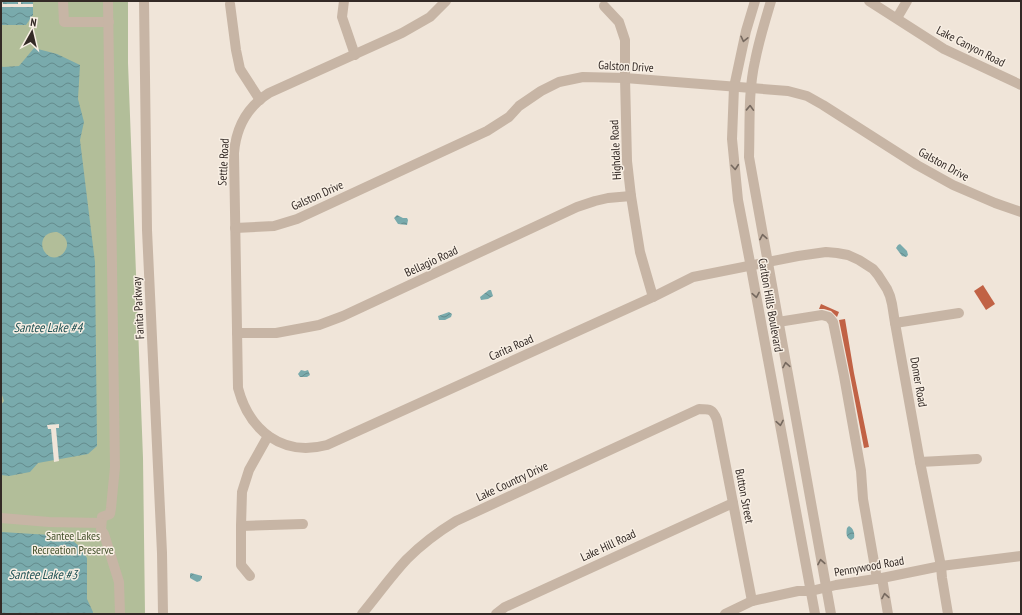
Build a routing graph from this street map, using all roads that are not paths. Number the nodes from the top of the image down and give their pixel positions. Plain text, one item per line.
1 (63, 1) edge
2 (108, 1) edge
3 (144, 1) edge
4 (344, 1) edge
5 (446, 1) edge
6 (755, 1) edge
7 (771, 1) edge
8 (869, 1) edge
9 (907, 1) edge
10 (230, 4) dead end
11 (604, 6) dead end
12 (897, 18) junction
13 (109, 22) junction
14 (355, 55) junction
15 (625, 78) junction
16 (1021, 86) edge
17 (734, 87) junction
18 (751, 88) junction
19 (260, 100) junction
20 (631, 196) junction
21 (1021, 212) edge
22 (235, 228) junction
23 (767, 262) junction
24 (750, 265) junction
25 (653, 297) junction
26 (959, 313) dead end
27 (778, 322) junction
28 (895, 323) junction
29 (237, 333) junction
30 (699, 409) joint
31 (268, 436) junction
32 (977, 459) dead end
33 (920, 462) junction
34 (733, 503) junction
35 (1, 518) edge
36 (101, 523) junction
37 (303, 524) dead end
38 (241, 526) junction
39 (1021, 556) edge
40 (941, 566) junction
41 (250, 576) dead end
42 (879, 578) junction
43 (826, 588) junction
44 (811, 591) junction
45 (752, 602) junction
46 (120, 614) edge
47 (163, 614) edge
48 (362, 614) edge
49 (496, 614) edge
50 (725, 614) edge
51 (815, 614) edge
52 (831, 614) edge
53 (888, 614) edge
54 (948, 614) edge

1 - 13 street
2 - 13 street
3 - 47 street, Fanita Parkway
4 - 14 street
5 - 14 street, Settle Road
6 -> 17 street, Carlton Hills Boulevard
7 - 18 street, Carlton Hills Boulevard
8 - 12 street, Lake Canyon Road
9 - 12 street
10 - 19 street
11 - 15 street, Highdale Road
12 - 16 street, Lake Canyon Road
13 - 36 street
14 - 19 street, Settle Road
15 - 17 street, Galston Drive
15 - 20 street, Highdale Road
15 - 22 street, Galston Drive
17 - 18 street, Galston Drive
17 -> 24 street, Carlton Hills Boulevard
18 - 21 street, Galston Drive
23 -> 18 street, Carlton Hills Boulevard
19 - 22 street, Settle Road
20 - 25 street, Highdale Road
20 - 29 street, Bellagio Road
22 - 29 street, Settle Road
23 - 24 street, Carita Road
23 - 27 street, Carlton Hills Boulevard
23 - 28 street, Domer Road
24 - 25 street, Carita Road
24 -> 44 street, Carlton Hills Boulevard
25 - 31 street, Carita Road
26 - 28 street
27 - 42 street
43 -> 27 street, Carlton Hills Boulevard
28 - 33 street, Domer Road
29 - 31 street, Settle Road
30 - 34 street, Button Street
30 - 48 street, Lake Country Drive
31 - 38 street
32 - 33 street
33 - 40 street, Domer Road
34 - 45 street, Button Street
34 - 49 street, Lake Hill Road
35 - 36 street
36 - 46 street
37 - 38 street
38 - 41 street
39 - 40 street, Pennywood Road
40 - 42 street, Pennywood Road
40 - 54 street, Domer Road
42 - 43 street, Pennywood Road
53 -> 42 street
43 - 44 street, Pennywood Road
43 - 52 street, Carlton Hills Boulevard
44 - 45 street, Pennywood Road
44 - 51 street, Carlton Hills Boulevard
45 - 50 street, Pennywood Road

